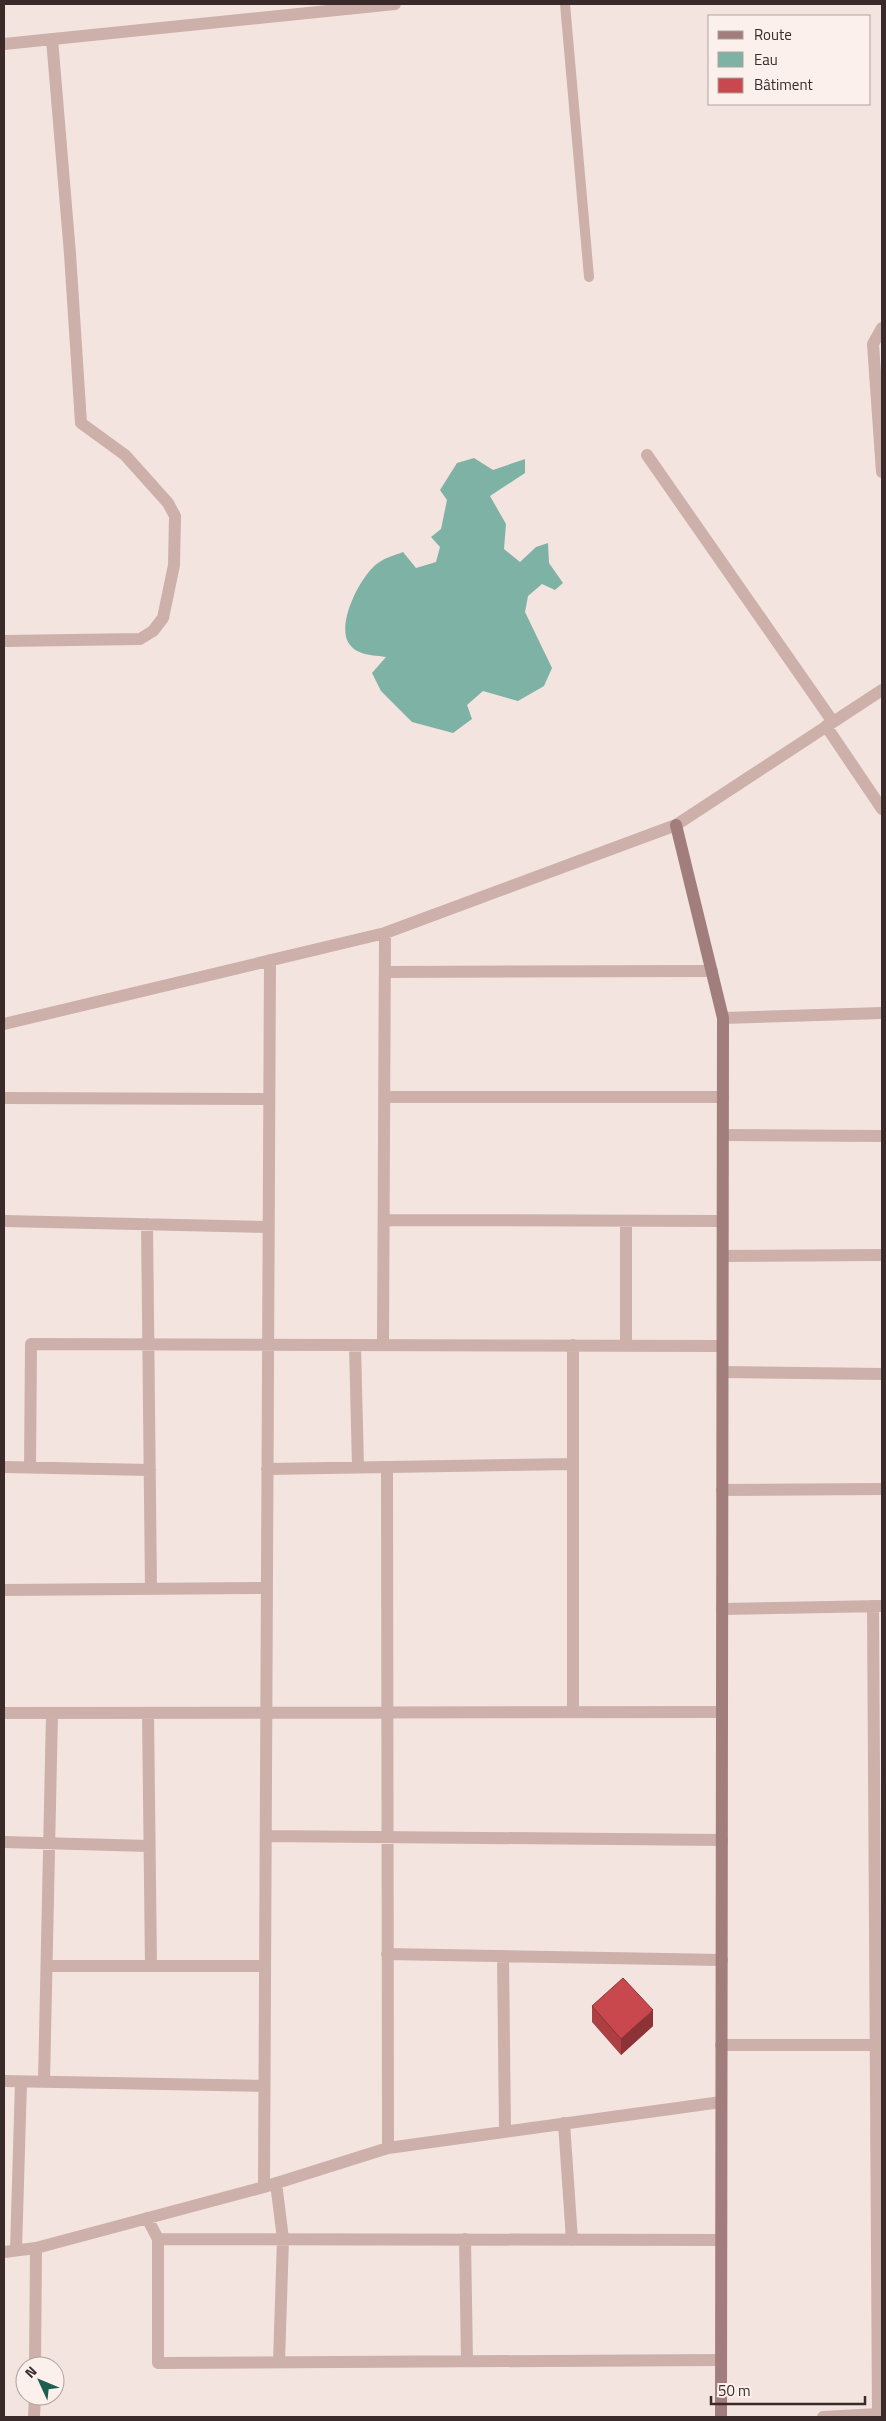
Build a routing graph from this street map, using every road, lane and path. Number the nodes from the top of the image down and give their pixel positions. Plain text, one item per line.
1 (396, 4) edge
2 (565, 4) edge
3 (315, 8) edge
4 (52, 39) junction
5 (4, 44) edge
6 (589, 277) dead end
7 (882, 328) edge
8 (647, 455) dead end
9 (882, 472) edge
10 (4, 641) edge
11 (882, 690) edge
12 (829, 724) junction
13 (882, 809) edge
14 (676, 824) junction
15 (385, 933) junction
16 (270, 960) junction
17 (712, 971) junction
18 (385, 972) junction
19 (882, 1013) edge
20 (723, 1018) junction
21 (4, 1024) edge
22 (384, 1097) junction
23 (723, 1097) junction
24 (4, 1098) edge
25 (269, 1099) junction
26 (723, 1135) junction
27 (882, 1136) edge
28 (384, 1220) junction
29 (4, 1221) edge
30 (626, 1221) junction
31 (721, 1221) junction
32 (147, 1224) junction
33 (268, 1226) junction
34 (882, 1255) edge
35 (723, 1256) junction
36 (148, 1344) junction
37 (268, 1345) junction
38 (355, 1345) junction
39 (383, 1345) junction
40 (573, 1345) junction
41 (626, 1345) junction
42 (722, 1346) junction
43 (722, 1372) junction
44 (882, 1374) edge
45 (573, 1464) junction
46 (4, 1467) edge
47 (30, 1467) junction
48 (358, 1467) junction
49 (387, 1467) junction
50 (267, 1469) junction
51 (150, 1470) junction
52 (882, 1489) edge
53 (722, 1490) junction
54 (267, 1588) junction
55 (151, 1589) junction
56 (4, 1590) edge
57 (878, 1606) edge
58 (722, 1609) junction
59 (148, 1712) junction
60 (266, 1712) junction
61 (387, 1712) junction
62 (573, 1712) junction
63 (722, 1712) junction
64 (4, 1713) edge
65 (52, 1713) junction
66 (878, 1721) edge
67 (266, 1836) junction
68 (387, 1838) junction
69 (722, 1840) junction
70 (4, 1842) edge
71 (50, 1843) junction
72 (150, 1846) junction
73 (387, 1954) junction
74 (503, 1956) junction
75 (722, 1960) junction
76 (47, 1966) junction
77 (151, 1966) junction
78 (265, 1966) junction
79 (721, 2045) junction
80 (879, 2045) edge
81 (4, 2082) edge
82 (21, 2082) junction
83 (44, 2082) junction
84 (264, 2086) junction
85 (721, 2102) junction
86 (564, 2123) junction
87 (505, 2131) junction
88 (388, 2148) junction
89 (880, 2183) edge
90 (270, 2185) junction
91 (146, 2218) junction
92 (158, 2239) junction
93 (283, 2239) junction
94 (465, 2239) junction
95 (572, 2240) junction
96 (721, 2240) junction
97 (36, 2248) junction
98 (10, 2251) edge
99 (880, 2311) edge
100 (35, 2356) edge
101 (466, 2360) junction
102 (721, 2360) junction
103 (279, 2362) junction
104 (878, 2416) edge
105 (721, 2417) edge
106 (824, 2417) edge

1 - 3 street
2 - 6 lane
3 - 4 street
4 - 5 street
4 - 10 street
7 - 9 street
8 - 12 street
11 - 12 street
12 - 13 street
12 - 14 street
14 - 15 street
14 - 17 street
15 - 16 street
15 - 18 street
16 - 21 street
16 - 25 street
17 - 18 street
17 - 20 street
18 - 22 street
19 - 20 street
20 - 23 street
22 - 23 street
22 - 28 street
23 - 26 street
24 - 25 street
25 - 33 street
26 - 27 street
26 - 31 street
28 - 30 street
28 - 39 street
29 - 32 street
30 - 31 street
30 - 41 street
31 - 35 street
32 - 33 street
32 - 36 street
33 - 37 street
34 - 35 street
35 - 42 street
36 - 37 street
36 - 47 street
36 - 51 street
37 - 38 street
37 - 50 street
38 - 39 street
38 - 48 street
39 - 40 street
40 - 41 street
40 - 45 street
41 - 42 street
42 - 43 street
43 - 44 street
43 - 53 street
45 - 49 street
45 - 62 street
46 - 47 street
47 - 51 street
48 - 49 street
48 - 50 street
49 - 61 street
50 - 54 street
51 - 55 street
52 - 53 street
53 - 58 street
54 - 55 street
54 - 60 street
55 - 56 street
57 - 58 street
57 - 66 street
58 - 63 street
59 - 60 street
59 - 65 street
59 - 72 street
60 - 61 street
60 - 67 street
61 - 62 street
61 - 68 street
62 - 63 street
63 - 69 street
64 - 65 street
65 - 71 street
66 - 80 street
67 - 68 street
67 - 78 street
68 - 69 street
68 - 73 street
69 - 75 street
70 - 71 street
71 - 72 street
71 - 76 street
72 - 77 street
73 - 74 street
73 - 88 street
74 - 75 street
74 - 87 street
75 - 79 street
76 - 77 street
76 - 83 street
77 - 78 street
78 - 84 street
79 - 80 street
79 - 85 street
80 - 89 street
81 - 82 street
82 - 83 street
82 - 98 street
83 - 84 street
84 - 90 street
85 - 86 street
85 - 96 street
86 - 87 street
86 - 95 street
87 - 88 street
88 - 90 street
89 - 99 street
90 - 91 street
90 - 93 street
91 - 92 street
91 - 97 street
92 - 93 street
92 - 103 street
93 - 94 street
93 - 103 street
94 - 95 street
94 - 101 street
95 - 96 street
96 - 102 street
97 - 98 street
97 - 100 street
99 - 104 street
101 - 102 street
101 - 103 street
102 - 105 street
104 - 106 street

